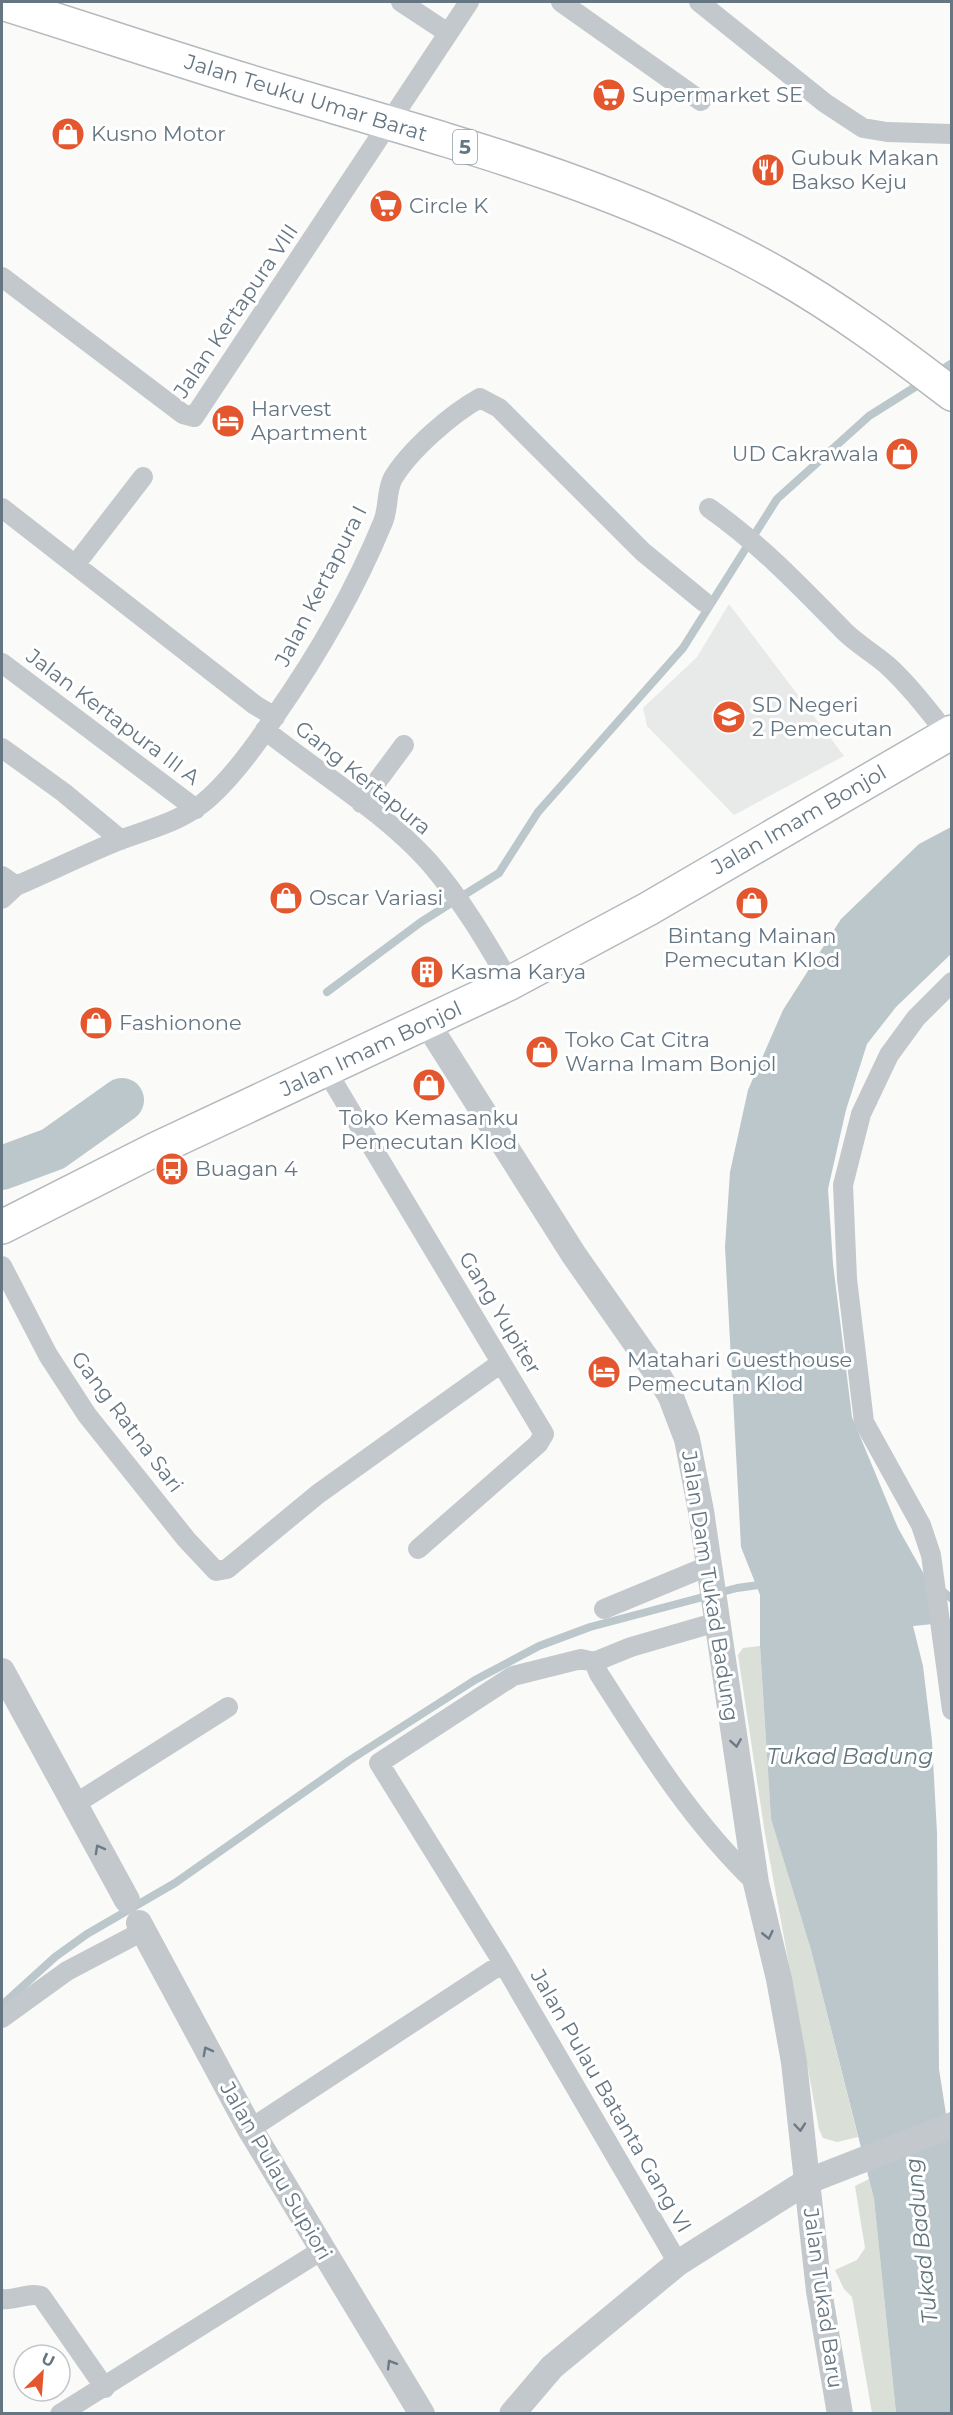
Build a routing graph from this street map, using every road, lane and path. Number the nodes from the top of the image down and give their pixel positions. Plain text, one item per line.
1 (401, 2) edge
2 (469, 2) edge
3 (561, 2) edge
4 (699, 2) edge
5 (2, 3) edge
6 (448, 33) junction
7 (702, 100) dead end
8 (389, 123) junction
9 (951, 134) edge
10 (2, 277) edge
11 (951, 394) edge
12 (143, 477) dead end
13 (2, 508) edge
14 (709, 508) dead end
15 (75, 565) junction
16 (704, 602) dead end
17 (2, 663) edge
18 (270, 724) junction
19 (949, 733) edge
20 (404, 745) dead end
21 (2, 748) edge
22 (361, 802) junction
23 (196, 809) junction
24 (121, 840) junction
25 (6, 887) edge
26 (951, 982) edge
27 (510, 983) junction
28 (427, 1023) junction
29 (326, 1070) junction
30 (2, 1227) edge
31 (2, 1266) edge
32 (501, 1363) junction
33 (417, 1549) dead end
34 (708, 1569) junction
35 (604, 1608) dead end
36 (715, 1613) junction
37 (594, 1662) junction
38 (2, 1671) edge
39 (228, 1707) dead end
40 (951, 1710) edge
41 (75, 1804) junction
42 (756, 1883) junction
43 (127, 1900) joint
44 (141, 1927) junction
45 (503, 1963) junction
46 (2, 2018) edge
47 (951, 2125) edge
48 (250, 2129) junction
49 (806, 2182) junction
50 (322, 2250) junction
51 (678, 2263) junction
52 (2, 2299) edge
53 (105, 2388) junction
54 (60, 2414) edge
55 (422, 2414) edge
56 (512, 2414) edge
57 (840, 2414) edge

1 - 6 street
2 - 6 street
3 - 7 street
4 - 9 street
5 - 8 highway, Jalan Teuku Umar Barat / 5
6 - 8 street
8 - 10 street, Jalan Kertapura VIII
8 - 11 highway, Jalan Teuku Umar Barat / 5
12 - 15 street
13 - 15 street
14 - 19 street
15 - 18 street
16 - 18 street, Jalan Kertapura I
17 - 23 street, Jalan Kertapura III A
18 - 22 street, Gang Kertapura
18 - 23 street
19 - 27 highway, Jalan Imam Bonjol
20 - 22 street
21 - 24 street
22 - 27 street, Gang Kertapura
23 - 24 street
24 - 25 street
26 - 40 street
27 - 28 highway, Jalan Imam Bonjol
28 - 29 highway, Jalan Imam Bonjol
28 - 34 street, Jalan Dam Tukad Badung
29 - 30 highway, Jalan Imam Bonjol
29 - 32 street, Gang Yupiter
31 - 32 street, Gang Ratna Sari
32 - 33 street, Gang Yupiter
34 - 35 street
34 - 36 street, Jalan Dam Tukad Badung
36 - 37 street
36 -> 42 street, Jalan Dam Tukad Badung
37 - 42 street
37 - 45 street, Jalan Pulau Batanta Gang VI
38 - 41 street
39 - 41 street
43 -> 41 street
42 -> 49 street, Jalan Dam Tukad Badung
43 - 44 street
44 - 46 street
48 -> 44 street, Jalan Pulau Supiori
45 - 48 street
45 - 51 street, Jalan Pulau Batanta Gang VI
47 - 49 street
48 - 50 street, Jalan Pulau Supiori
49 - 51 street
49 - 57 street, Jalan Tukad Baru
50 - 53 street
55 -> 50 street, Jalan Pulau Supiori
51 - 56 street
52 - 53 street
53 - 54 street

